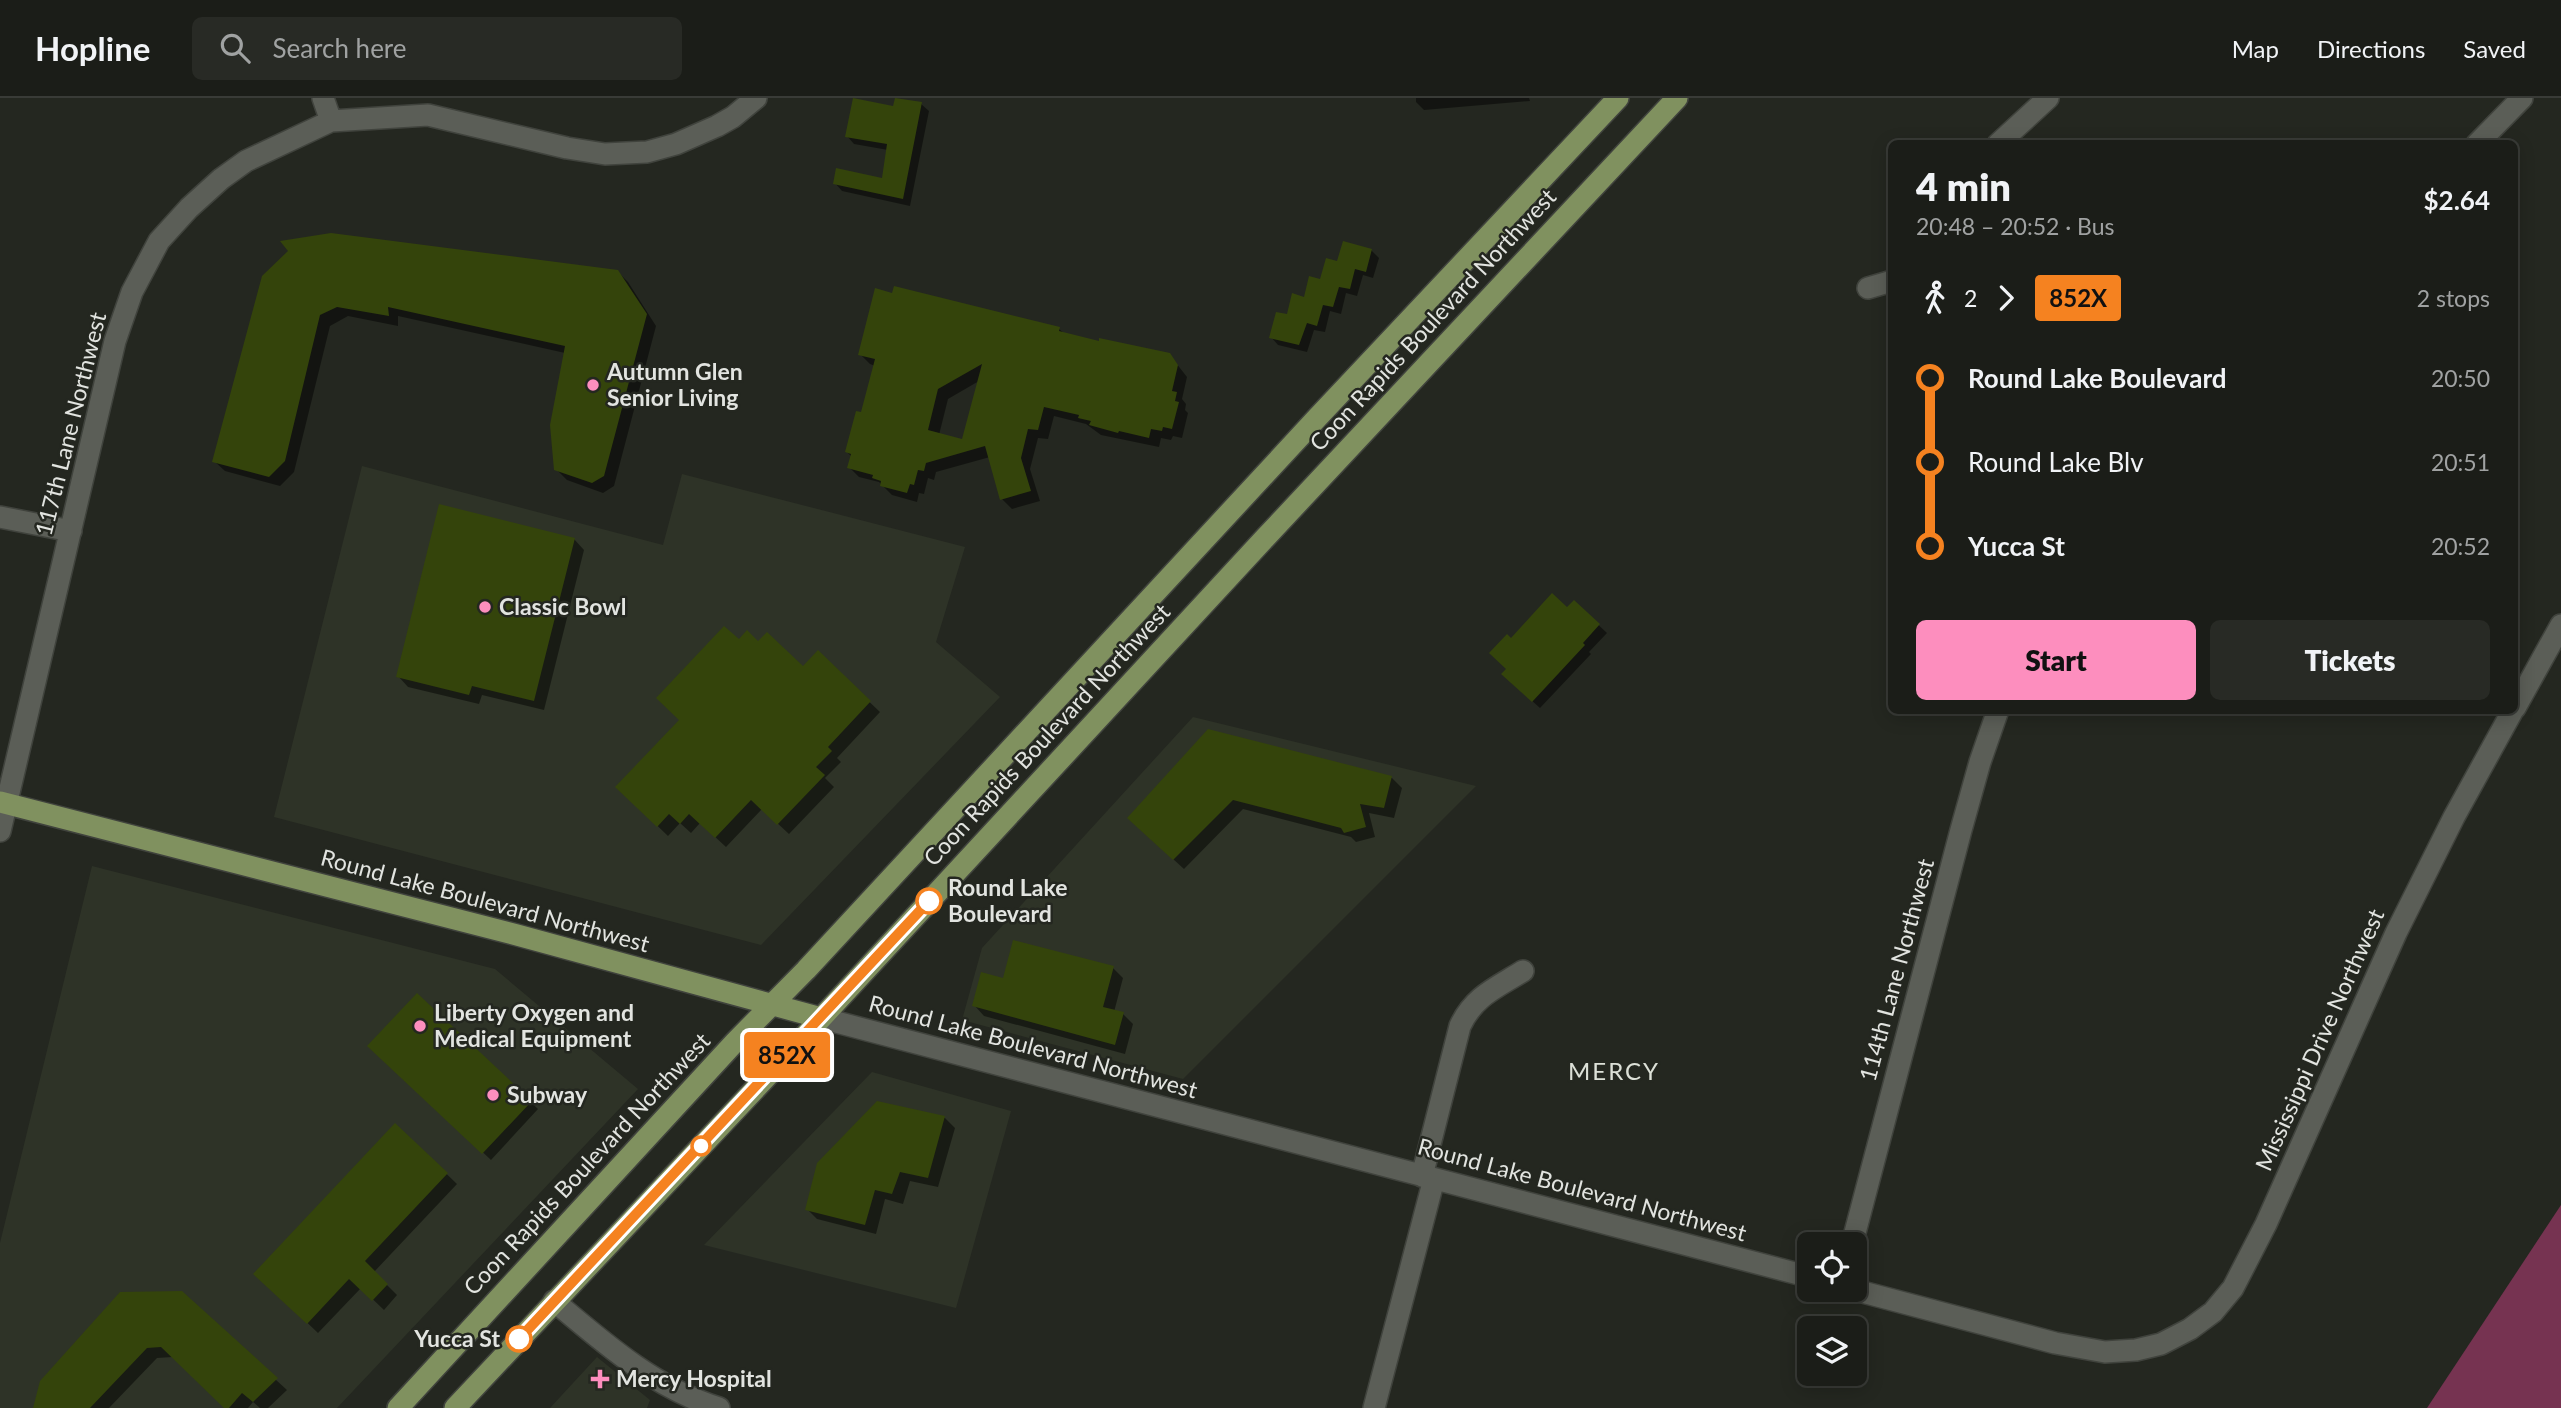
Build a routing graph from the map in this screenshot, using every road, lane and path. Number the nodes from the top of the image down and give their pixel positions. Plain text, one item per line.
1 (323, 98) edge
2 (756, 98) edge
3 (1618, 98) edge
4 (1677, 98) edge
5 (2048, 98) edge
6 (2522, 98) edge
7 (331, 121) junction
8 (2002, 140) edge
9 (2481, 140) edge
10 (1888, 282) edge
11 (1868, 288) dead end
12 (0, 517) edge
13 (71, 531) junction
14 (2561, 625) edge
15 (2518, 702) edge
16 (1997, 714) edge
17 (2511, 714) edge
18 (3, 803) edge
19 (0, 831) edge
20 (1523, 971) dead end
21 (771, 1005) junction
22 (821, 1018) junction
23 (1428, 1177) junction
24 (1855, 1232) edge
25 (1797, 1275) edge
26 (1867, 1293) edge
27 (554, 1301) junction
28 (398, 1408) edge
29 (455, 1408) edge
30 (719, 1408) edge
31 (1374, 1408) edge

1 - 7 street
2 - 7 street, 117th Lane Northwest
3 - 21 main road, Coon Rapids Boulevard Northwest
4 - 22 main road, Coon Rapids Boulevard Northwest
5 - 8 street
6 - 9 street
7 - 13 street, 117th Lane Northwest
10 - 11 street
12 - 13 street
13 - 18 street, 117th Lane Northwest
14 - 15 street, Mississippi Drive Northwest
16 - 24 street, 114th Lane Northwest
17 - 26 street, Mississippi Drive Northwest
18 - 19 street, 117th Lane Northwest
18 - 21 main road, Round Lake Boulevard Northwest
20 - 23 street
21 - 22 main road, Round Lake Boulevard Northwest
21 - 28 main road, Coon Rapids Boulevard Northwest
22 - 23 street, Round Lake Boulevard Northwest
22 - 27 main road, Coon Rapids Boulevard Northwest
23 - 25 street, Round Lake Boulevard Northwest
23 - 31 street
27 - 29 main road, Coon Rapids Boulevard Northwest
27 - 30 street

